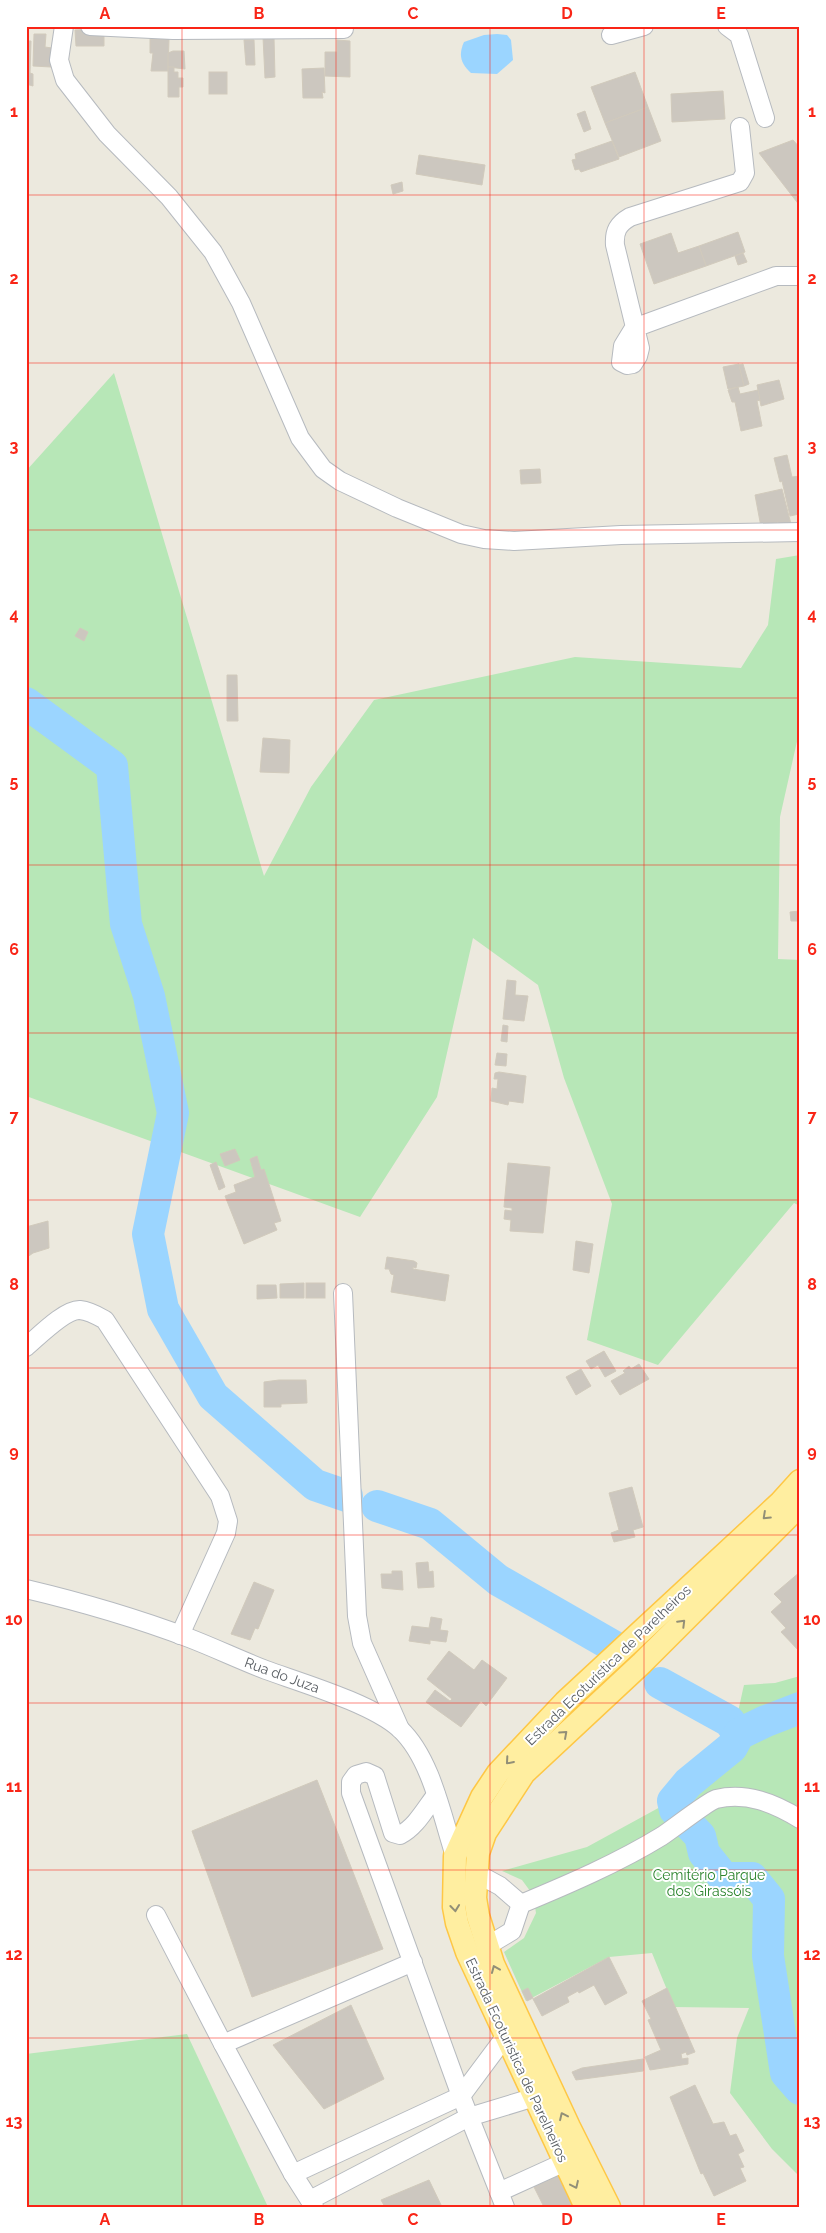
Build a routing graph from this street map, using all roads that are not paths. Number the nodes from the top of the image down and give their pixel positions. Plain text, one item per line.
1 (64, 26) edge
2 (90, 26) edge
3 (644, 26) edge
4 (727, 26) edge
5 (344, 29) dead end
6 (611, 35) dead end
7 (765, 118) dead end
8 (740, 127) dead end
9 (800, 276) edge
10 (800, 532) edge
11 (342, 1293) dead end
12 (26, 1347) edge
13 (800, 1481) edge
14 (800, 1505) edge
15 (26, 1589) edge
16 (180, 1635) junction
17 (400, 1729) junction
18 (436, 1794) junction
19 (800, 1819) edge
20 (455, 1856) junction
21 (476, 1873) junction
22 (521, 1904) junction
23 (156, 1914) dead end
24 (477, 1949) junction
25 (413, 1962) junction
26 (505, 2037) junction
27 (223, 2044) junction
28 (461, 2096) junction
29 (535, 2097) junction
30 (470, 2117) junction
31 (565, 2162) junction
32 (294, 2174) junction
33 (502, 2199) edge
34 (312, 2204) edge
35 (586, 2207) edge
36 (609, 2207) edge

1 - 10 street
2 - 5 street
3 - 6 street
4 - 7 street
8 - 9 street
11 - 17 street
12 - 16 street
13 -> 20 main road, Estrada Ecoturistica de Parelheiros
21 -> 14 main road, Estrada Ecoturistica de Parelheiros
15 - 16 street, Rua do Juza
16 - 17 street, Rua do Juza
17 - 18 street, Rua do Juza
18 - 20 street, Rua do Juza
18 - 25 street
19 - 22 street
20 - 21 main road
20 -> 24 main road, Estrada Ecoturistica de Parelheiros
21 - 22 street
21 - 24 main road, Estrada Ecoturistica de Parelheiros
22 - 24 street
23 - 27 street
24 - 26 main road, Estrada Ecoturistica de Parelheiros
36 -> 24 main road, Estrada Ecoturistica de Parelheiros
25 - 27 street
25 - 28 street
26 - 28 street
26 - 29 main road, Estrada Ecoturistica de Parelheiros
27 - 32 street
28 - 30 street
28 - 32 street
29 - 30 street
29 - 31 main road, Estrada Ecoturistica de Parelheiros
30 - 33 street
30 - 34 street
31 - 33 street
31 -> 35 main road, Estrada Ecoturistica de Parelheiros
32 - 34 street

